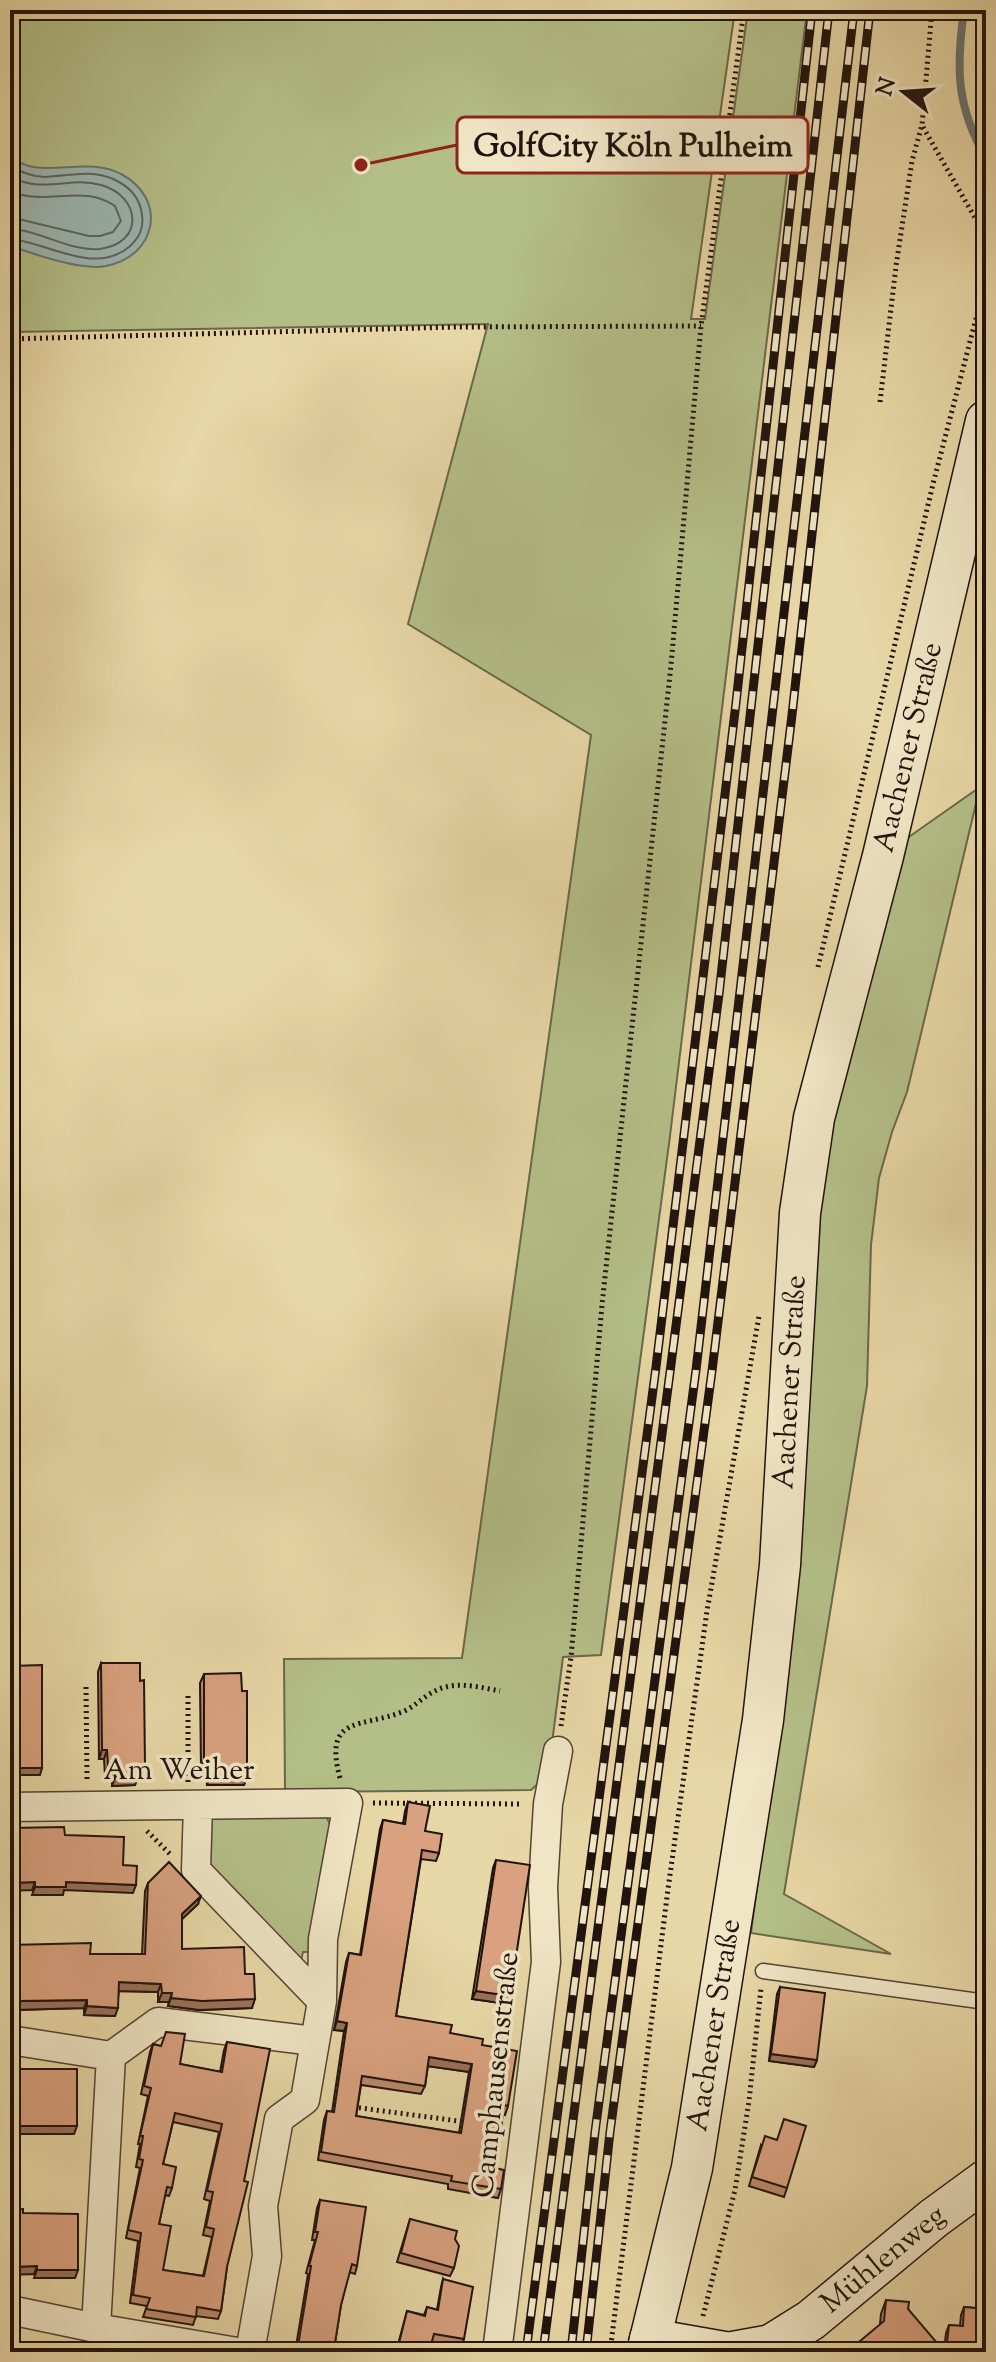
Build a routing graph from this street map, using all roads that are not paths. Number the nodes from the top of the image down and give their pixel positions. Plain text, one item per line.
1 (986, 421) edge
2 (558, 1751) road end
3 (193, 1805) junction
4 (10, 1807) edge
5 (763, 1971) road end
6 (322, 2001) junction
7 (986, 2002) edge
8 (10, 2040) edge
9 (314, 2041) junction
10 (111, 2056) junction
11 (986, 2180) edge
12 (10, 2310) edge
13 (96, 2328) junction
14 (649, 2346) edge
15 (718, 2351) edge
16 (237, 2352) edge
17 (250, 2352) edge
18 (497, 2352) edge

1 - 14 main road, Aachener Straße
2 - 18 street, Camphausenstraße
3 - 4 street, Am Weiher
3 - 6 street
3 - 6 street, Am Weiher
5 - 7 lane
6 - 9 street
8 - 10 street
9 - 10 street
9 - 17 street
10 - 13 street
11 - 15 main road, Mühlenweg
12 - 13 street
13 - 16 street
14 - 15 main road, Mühlenweg

